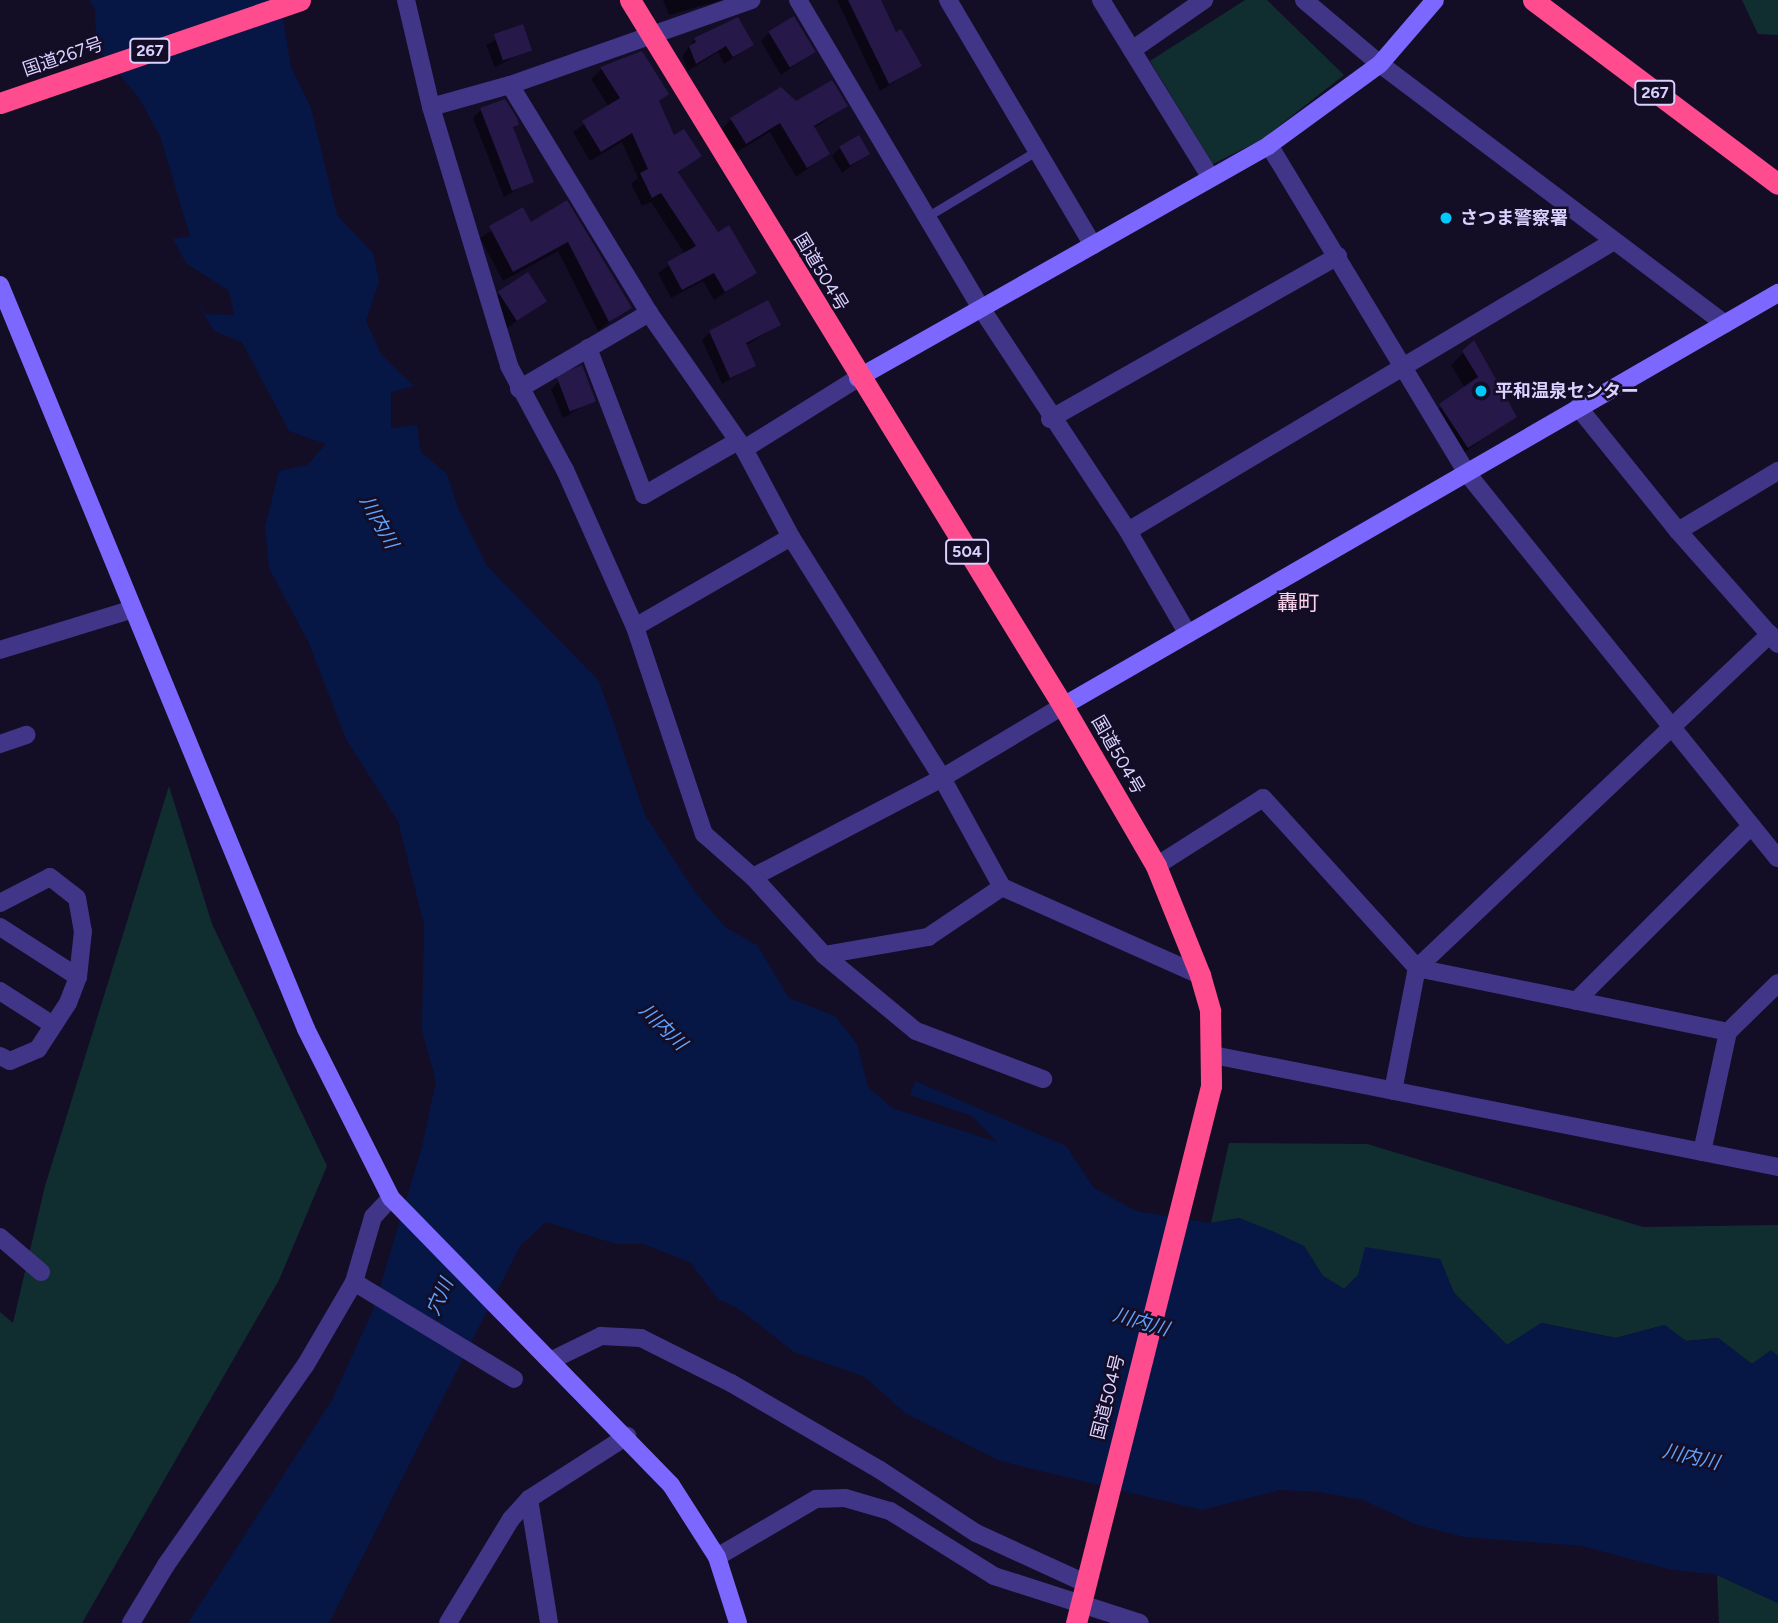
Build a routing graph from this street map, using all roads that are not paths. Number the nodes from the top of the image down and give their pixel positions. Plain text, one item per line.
1 (300, 0) edge
2 (406, 0) edge
3 (630, 0) edge
4 (752, 0) edge
5 (798, 0) edge
6 (948, 0) edge
7 (1101, 0) edge
8 (1204, 0) edge
9 (1304, 0) edge
10 (1435, 0) edge
11 (1533, 0) edge
12 (653, 35) junction
13 (1132, 50) junction
14 (1380, 64) junction
15 (510, 85) junction
16 (0, 103) edge
17 (431, 107) junction
18 (1269, 145) junction
19 (1040, 149) junction
20 (1211, 178) junction
21 (1778, 184) edge
22 (928, 216) junction
23 (1614, 241) junction
24 (1093, 245) junction
25 (1338, 257) junction
26 (0, 285) edge
27 (1778, 293) edge
28 (981, 308) junction
29 (649, 313) junction
30 (1725, 324) junction
31 (588, 348) junction
32 (1401, 368) junction
33 (858, 378) junction
34 (519, 389) junction
35 (1578, 407) junction
36 (1050, 419) junction
37 (741, 445) junction
38 (1778, 471) edge
39 (1466, 472) junction
40 (1128, 531) junction
41 (1678, 531) junction
42 (791, 537) junction
43 (133, 609) junction
44 (635, 627) junction
45 (1188, 634) junction
46 (1774, 639) edge
47 (0, 650) edge
48 (1063, 706) junction
49 (1674, 725) junction
50 (26, 735) dead end
51 (0, 744) edge
52 (943, 778) junction
53 (1751, 826) junction
54 (1778, 858) edge
55 (1156, 866) junction
56 (753, 877) junction
57 (1002, 887) junction
58 (0, 903) edge
59 (3, 935) edge
60 (824, 955) junction
61 (1416, 968) junction
62 (1200, 975) junction
63 (78, 977) junction
64 (1778, 983) edge
65 (0, 991) edge
66 (1576, 1000) junction
67 (53, 1025) junction
68 (1728, 1032) junction
69 (1213, 1055) junction
70 (0, 1056) edge
71 (1044, 1079) dead end
72 (1393, 1091) junction
73 (1702, 1152) junction
74 (1778, 1167) edge
75 (391, 1198) junction
76 (0, 1237) edge
77 (41, 1272) dead end
78 (361, 1285) junction
79 (552, 1360) junction
80 (514, 1379) dead end
81 (627, 1436) junction
82 (529, 1499) junction
83 (717, 1557) junction
84 (1083, 1592) junction
85 (131, 1623) edge
86 (448, 1623) edge
87 (549, 1623) edge
88 (738, 1623) edge
89 (1076, 1623) edge
90 (1140, 1623) edge

1 - 16 highway, 国道267号 / 267
2 - 17 street
3 - 12 highway, 国道504号 / 504
4 - 12 street
5 - 22 street
6 - 19 street
7 - 13 street
8 - 13 street
9 - 14 street
10 - 14 street
11 - 21 highway, 267
12 - 15 street
12 - 33 highway, 国道504号 / 504
13 - 20 street
14 - 18 street
14 - 23 street
15 - 17 street
15 - 29 street
17 - 34 street
18 - 20 street
18 - 25 street
19 - 22 lane
19 - 24 street
20 - 24 street
22 - 28 street
23 - 30 street
23 - 32 street
24 - 28 street
25 - 32 street
25 - 36 street
26 - 43 street
27 - 30 street
28 - 33 street
28 - 36 street
29 - 31 street
29 - 37 street
30 - 35 street
31 - 34 street
31 - 37 street
32 - 39 street
32 - 40 street
33 - 37 street
33 - 48 highway, 国道504号 / 504
34 - 44 street
35 - 39 street
35 - 41 street
36 - 40 street
37 - 42 street
38 - 41 street
39 - 45 street
39 - 49 street
40 - 45 street
41 - 46 street
42 - 44 street
42 - 52 street
43 - 47 street
43 - 75 street
44 - 56 street
45 - 48 street
46 - 49 street
48 - 52 street
48 - 55 highway, 国道504号 / 504
49 - 53 street
49 - 61 street
50 - 51 street
52 - 56 street
52 - 57 street
53 - 54 street
53 - 66 street
55 - 61 street
55 - 62 highway, 国道504号 / 504
56 - 60 street
57 - 60 street
57 - 62 street
58 - 63 street
59 - 63 street
60 - 71 street
61 - 66 street
61 - 72 street
62 - 69 highway, 国道504号 / 504
63 - 67 street
64 - 68 street
65 - 67 street
66 - 68 street
67 - 70 street
68 - 73 street
69 - 72 street
69 - 84 highway, 国道504号 / 504
72 - 73 street
73 - 74 street
75 - 78 street
75 - 79 street
76 - 77 street
78 - 80 street
78 - 85 street
79 - 81 street
79 - 84 street
81 - 82 street
81 - 83 street
82 - 86 street
82 - 87 street
83 - 84 street
83 - 88 street
84 - 89 highway, 国道504号 / 504
84 - 90 street

